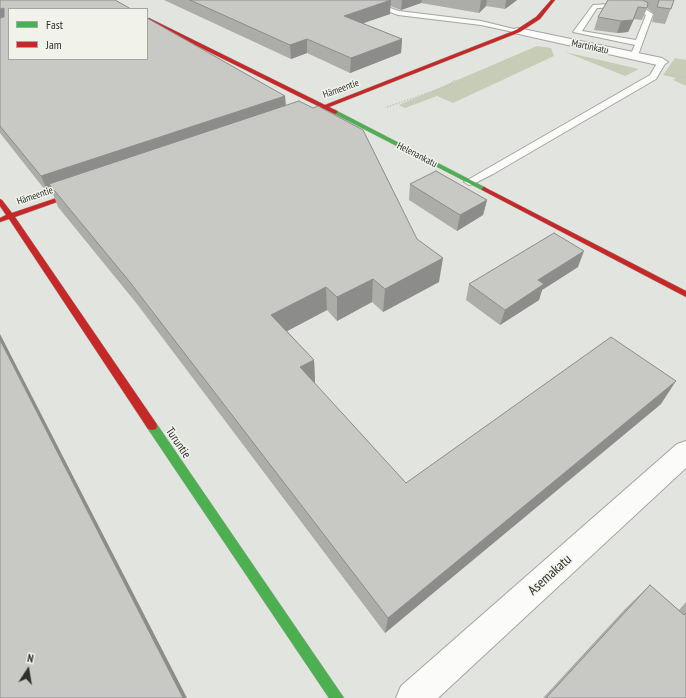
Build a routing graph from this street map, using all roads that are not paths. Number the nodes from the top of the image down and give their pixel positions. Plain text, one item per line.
1 (361, 0) edge
2 (553, 0) edge
3 (148, 18) edge
4 (518, 31) junction
5 (638, 43) junction
6 (634, 56) junction
7 (662, 62) joint
8 (325, 107) junction
9 (306, 113) edge
10 (469, 182) junction
11 (94, 187) edge
12 (0, 201) edge
13 (10, 216) junction
14 (0, 220) edge
15 (686, 294) edge
16 (686, 452) edge
17 (337, 698) edge
18 (413, 698) edge

1 - 4 lane
2 - 4 main road, Hämeentie
3 - 8 main road, Helenankatu
4 - 6 street, Martinkatu
4 - 8 main road, Hämeentie
5 - 5 lane
5 - 6 lane
6 - 7 street, Martinkatu
7 - 10 lane
8 - 9 main road, Hämeentie
8 - 10 main road, Helenankatu
10 - 15 main road, Helenankatu
11 - 13 main road, Hämeentie
12 - 13 main road, Turuntie
13 - 14 main road, Hämeentie
13 - 17 main road, Turuntie
16 - 18 street, Asemakatu

